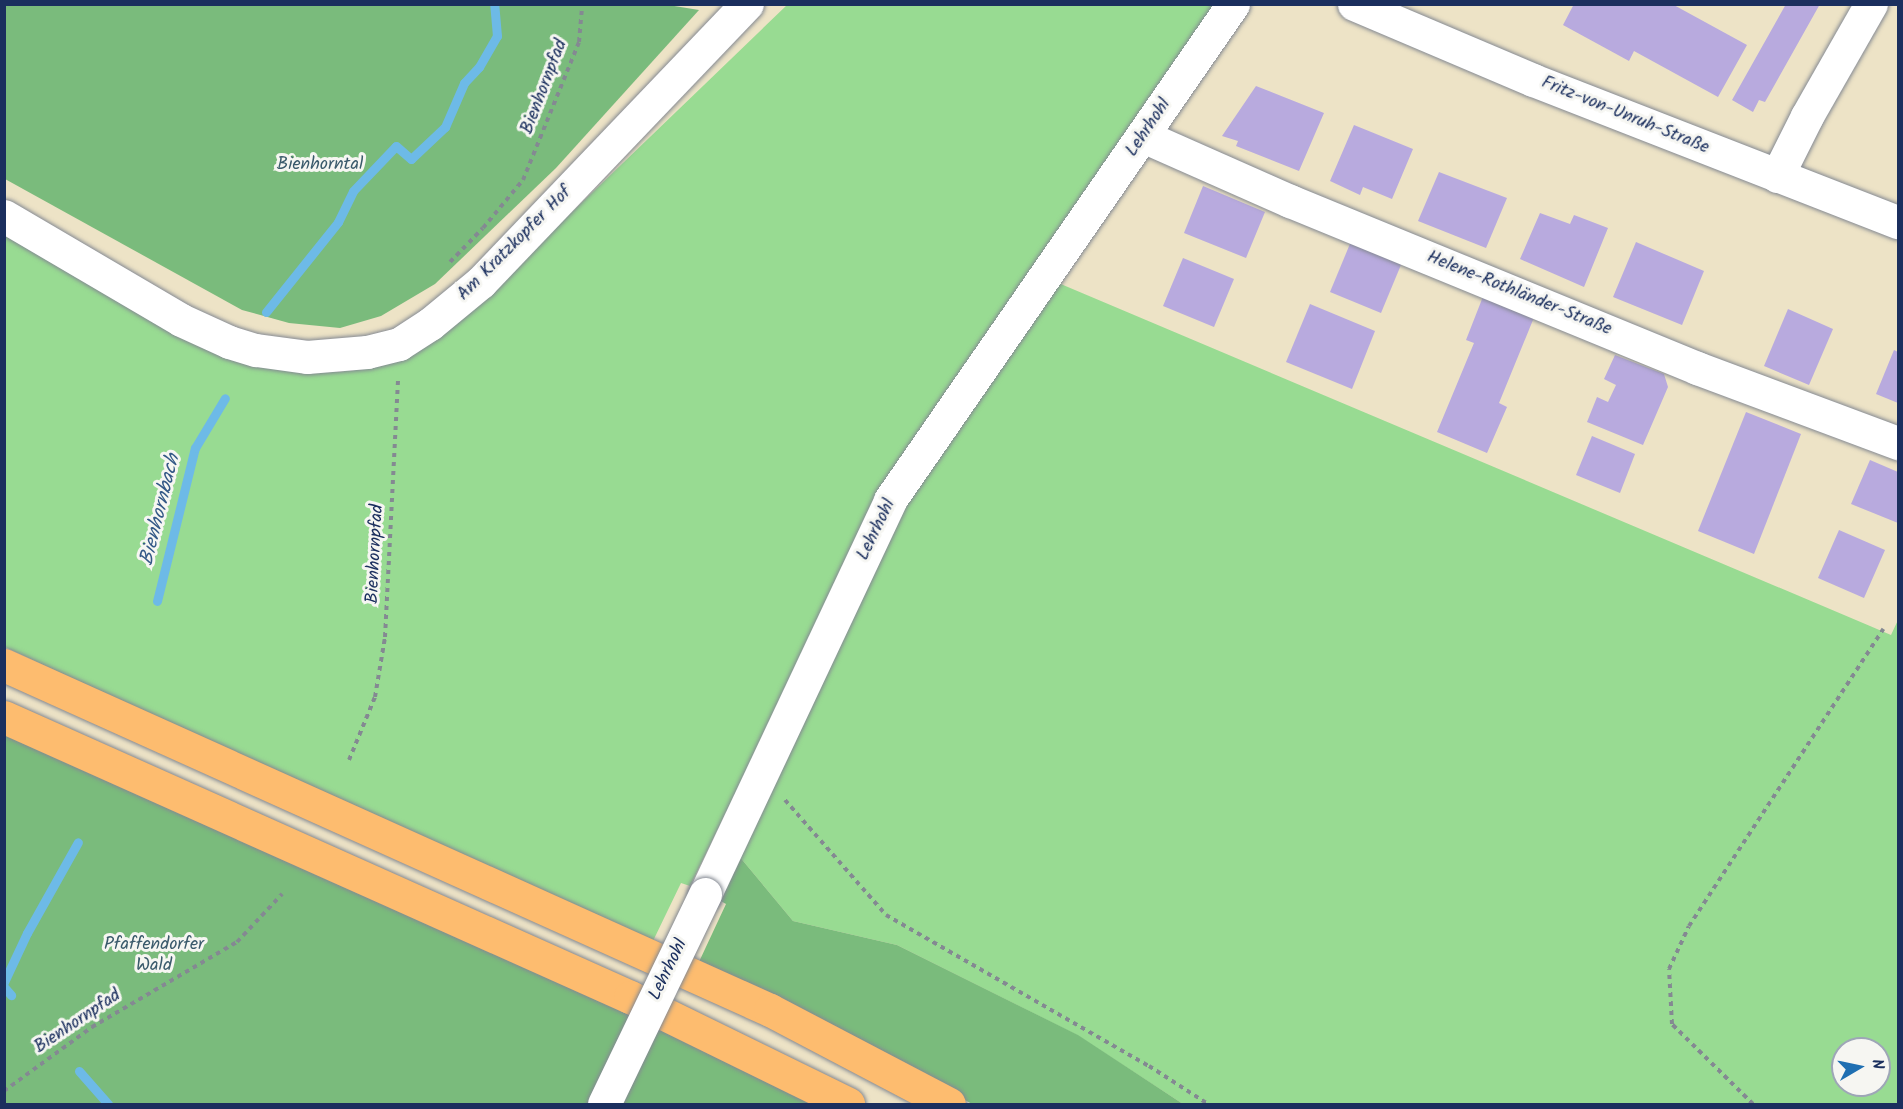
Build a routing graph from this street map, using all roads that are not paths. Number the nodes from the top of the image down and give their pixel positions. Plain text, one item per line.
1 (747, 4) edge
2 (1233, 4) edge
3 (1354, 4) edge
4 (1871, 4) edge
5 (1143, 136) junction
6 (1777, 176) junction
7 (4, 216) edge
8 (1899, 222) edge
9 (1899, 443) edge
10 (4, 665) edge
11 (4, 717) edge
12 (604, 1104) edge
13 (848, 1104) edge
14 (949, 1104) edge

1 - 7 street, Am Kratzkopfer Hof
2 - 5 street, Lehrhohl
3 - 6 street, Fritz-von-Unruh-Straße
4 - 6 street
5 - 9 street, Helene-Rothländer-Straße
5 - 12 street, Lehrhohl, bridge
6 - 8 street, Fritz-von-Unruh-Straße
10 - 14 highway
11 - 13 highway

